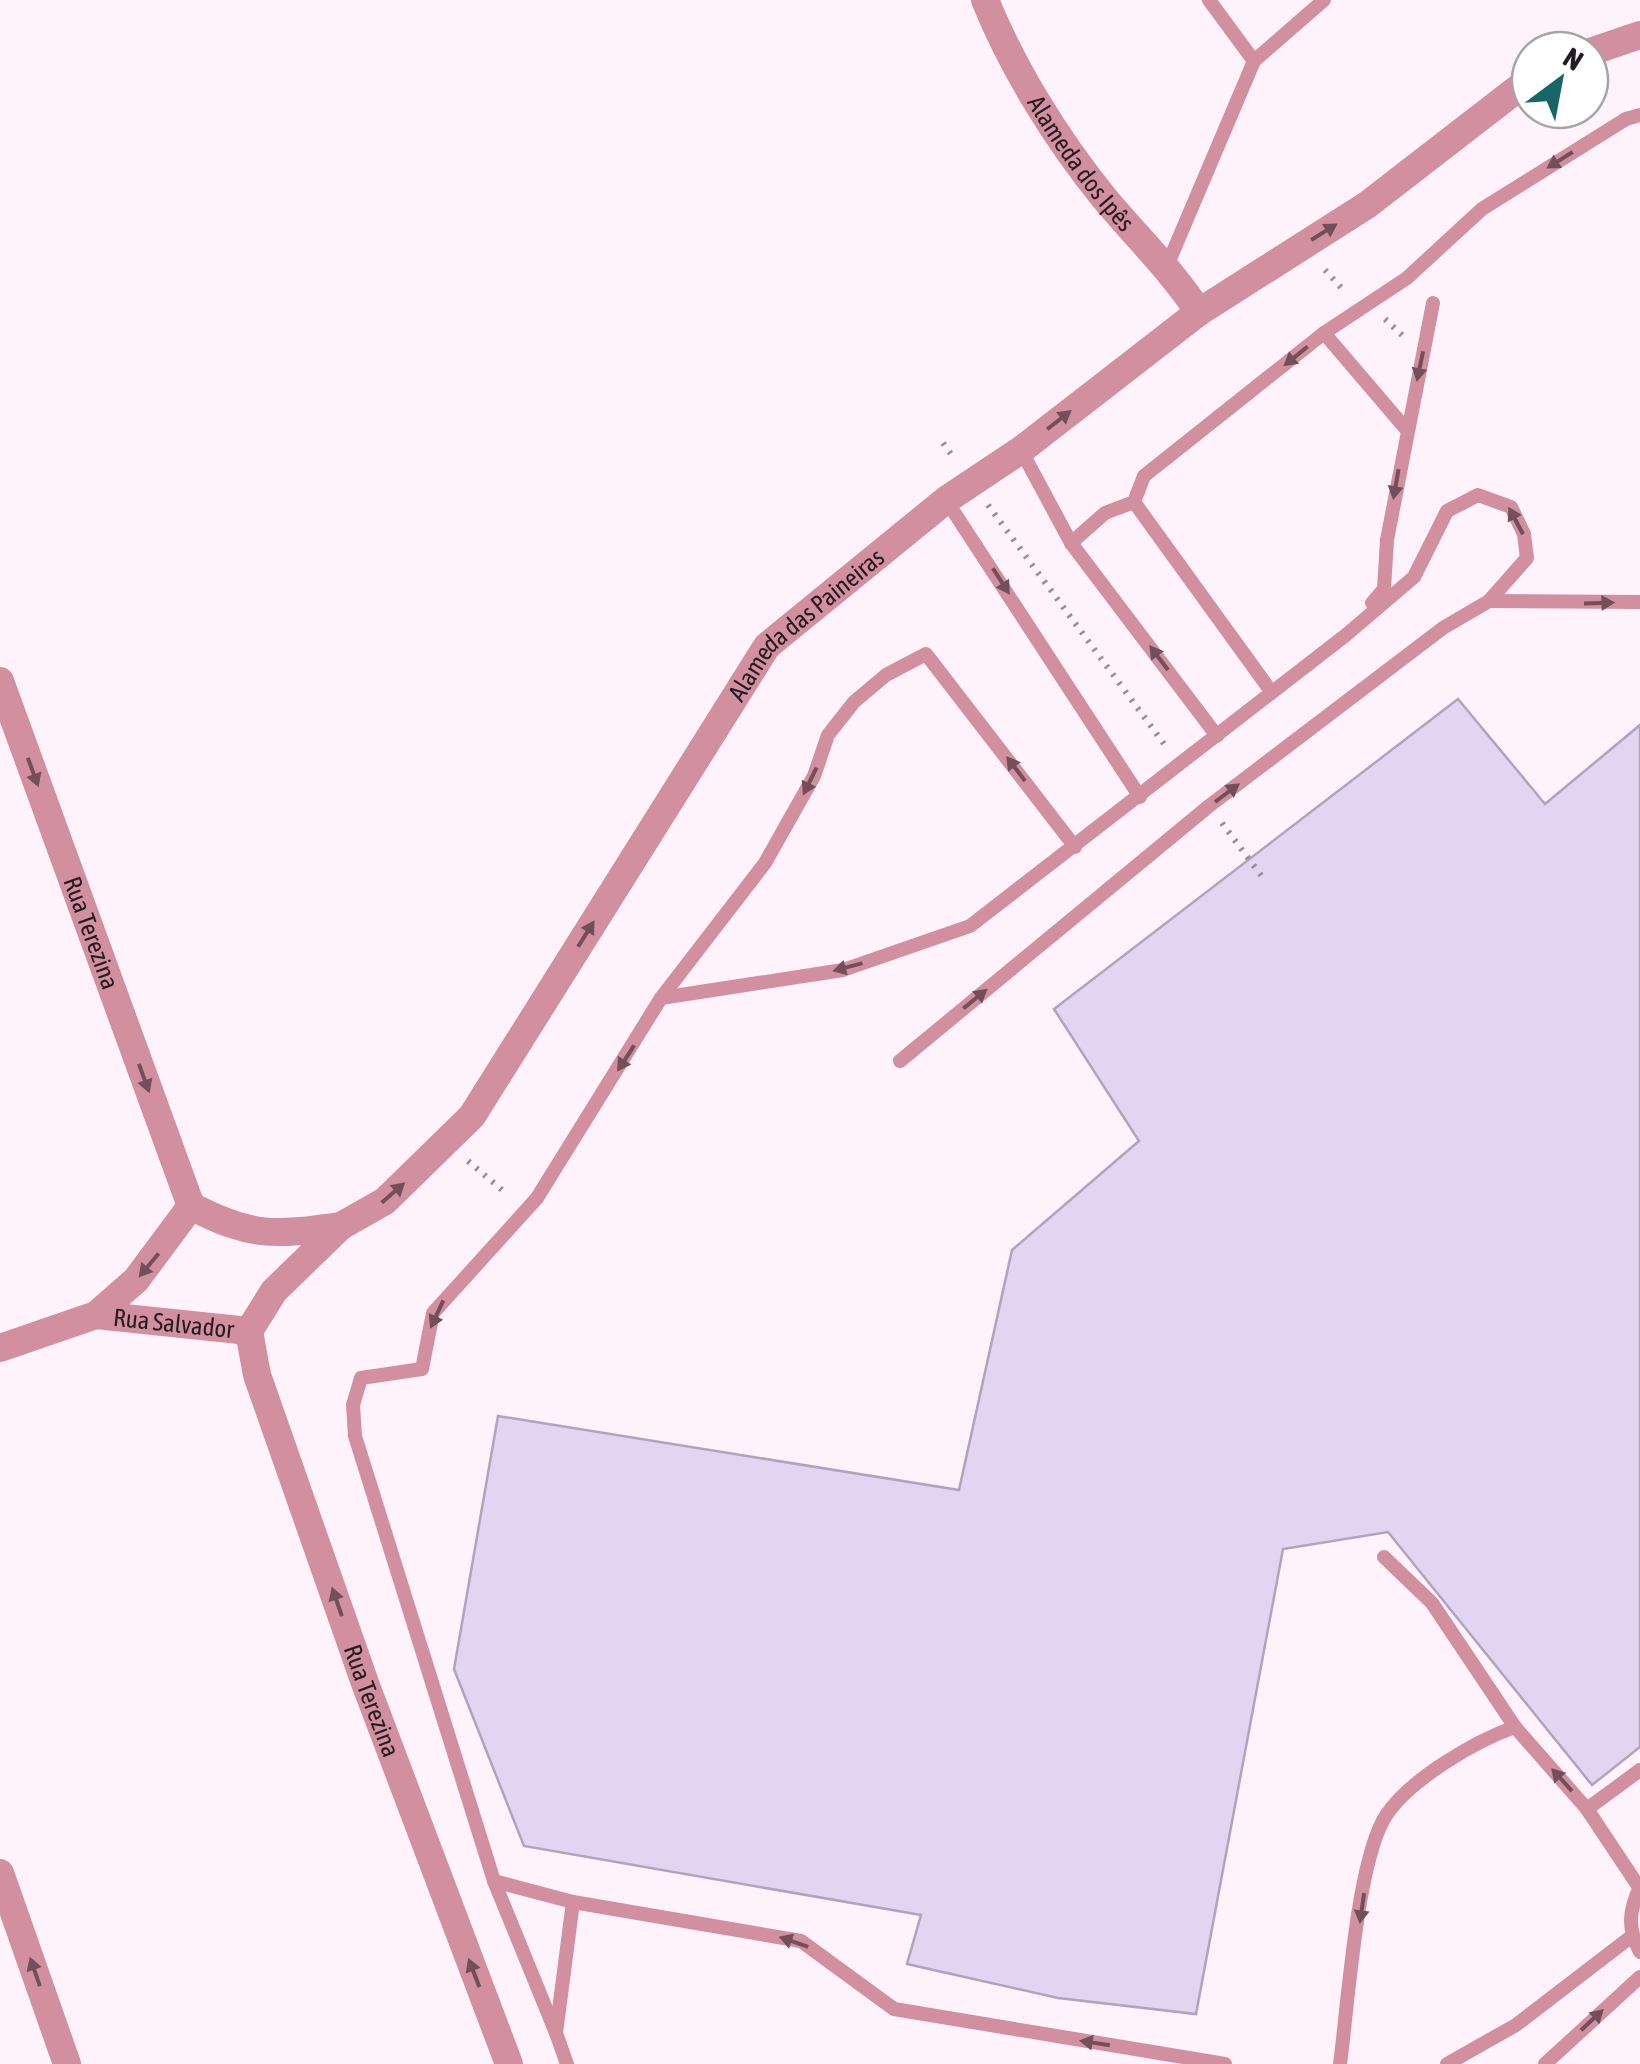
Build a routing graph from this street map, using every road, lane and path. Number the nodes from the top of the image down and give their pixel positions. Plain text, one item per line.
1 (985, 0) edge
2 (1209, 0) edge
3 (1324, 0) edge
4 (1640, 35) edge
5 (1610, 45) edge
6 (1254, 62) junction
7 (1510, 94) edge
8 (1640, 116) edge
9 (1168, 266) junction
10 (1433, 303) dead end
11 (1199, 312) junction
12 (1324, 334) junction
13 (1406, 429) junction
14 (943, 443) dead end
15 (1022, 450) junction
16 (972, 482) junction
17 (946, 500) junction
18 (1134, 502) junction
19 (1072, 543) junction
20 (1489, 602) junction
21 (1640, 602) edge
22 (1346, 634) junction
23 (0, 681) edge
24 (1270, 690) junction
25 (1217, 736) junction
26 (1181, 766) junction
27 (1140, 797) junction
28 (1210, 806) junction
29 (1074, 846) junction
30 (1266, 882) dead end
31 (662, 998) junction
32 (900, 1060) dead end
33 (463, 1157) dead end
34 (191, 1206) junction
35 (524, 1210) junction
36 (341, 1226) junction
37 (96, 1315) junction
38 (249, 1331) junction
39 (0, 1348) edge
40 (1384, 1557) dead end
41 (1514, 1728) junction
42 (1640, 1770) edge
43 (1587, 1809) junction
44 (0, 1873) edge
45 (494, 1881) junction
46 (1640, 1887) edge
47 (573, 1902) junction
48 (1632, 1936) junction
49 (1640, 1952) edge
50 (1640, 1976) edge
51 (556, 2033) junction
52 (68, 2064) edge
53 (509, 2064) edge
54 (567, 2064) edge
55 (1226, 2064) edge
56 (1340, 2064) edge
57 (1447, 2064) edge
58 (1545, 2064) edge

1 - 9 street, Alameda dos Ipês
2 - 6 lane
3 - 6 lane
4 - 5 street
6 - 9 lane
11 -> 7 street, Alameda das Paineiras
8 -> 12 lane
9 - 11 street, Alameda dos Ipês
10 -> 13 lane
15 -> 11 street, Alameda das Paineiras
12 - 13 lane
12 -> 18 lane
13 -> 22 lane
14 - 16 path
15 - 16 street, Alameda das Paineiras
15 - 19 lane
16 - 17 street, Alameda das Paineiras
16 - 26 path
17 -> 27 lane
36 -> 17 street, Alameda das Paineiras
18 - 19 lane
18 - 24 lane
25 -> 19 lane
20 -> 21 lane
20 -> 22 lane
28 -> 20 lane
22 - 24 lane
23 -> 34 street, Rua Terezina
24 - 25 lane
25 - 26 lane
26 - 27 lane
27 - 29 lane
28 - 30 path
32 -> 28 lane
29 -> 31 lane
29 -> 31 lane
31 -> 35 lane
33 - 35 path
34 - 36 street
34 -> 37 street, Rua Salvador
35 -> 45 lane
36 - 38 street, Alameda das Paineiras
37 - 38 street, Rua Salvador
37 - 39 street, Rua Salvador
53 -> 38 street, Rua Terezina
40 - 41 lane
43 -> 41 lane
41 -> 56 lane
42 - 43 lane
43 - 46 lane
52 -> 44 street
45 - 47 lane
45 - 51 lane
46 - 48 lane
47 - 51 lane
55 -> 47 lane
48 - 49 lane
48 - 57 lane
58 -> 50 lane
51 - 54 lane

